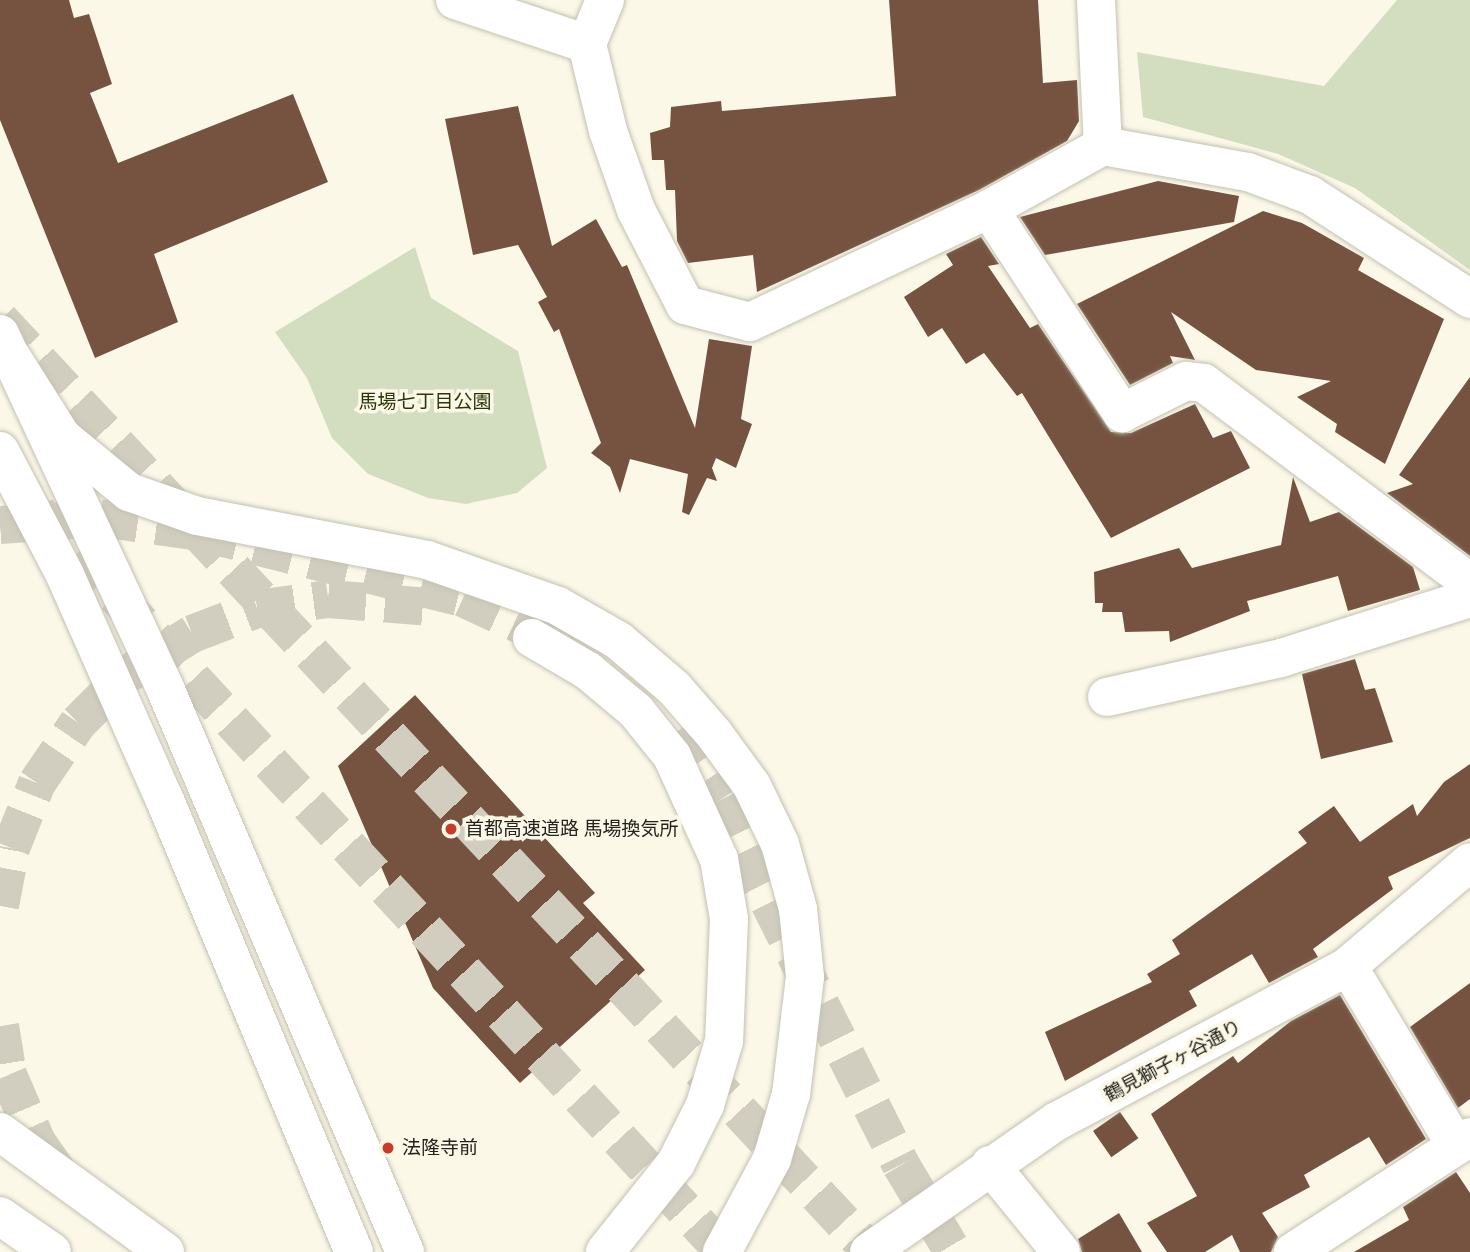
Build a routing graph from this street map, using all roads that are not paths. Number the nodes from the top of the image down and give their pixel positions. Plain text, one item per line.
1 (455, 0) edge
2 (605, 0) edge
3 (1096, 0) edge
4 (587, 44) junction
5 (1103, 146) junction
6 (989, 209) junction
7 (1470, 299) edge
8 (6, 345) edge
9 (0, 451) edge
10 (1470, 583) edge
11 (1470, 598) edge
12 (532, 638) tunnel mouth
13 (1107, 697) dead end
14 (1470, 862) edge
15 (1348, 966) junction
16 (0, 1132) edge
17 (1463, 1141) edge
18 (990, 1166) junction
19 (0, 1216) edge
20 (0, 1225) edge
21 (31, 1252) edge
22 (52, 1252) edge
23 (165, 1252) edge
24 (354, 1252) edge
25 (405, 1252) edge
26 (605, 1252) edge
27 (722, 1252) edge
28 (869, 1252) edge
29 (1061, 1252) edge
30 (1293, 1252) edge

1 - 4 main road
2 - 4 main road
3 - 5 main road
4 - 6 main road
5 - 6 main road
5 - 7 main road
6 - 10 main road
8 - 25 main road
8 - 27 main road
9 - 24 main road
11 - 13 main road
12 - 26 main road
14 - 15 main road, 鶴見獅子ヶ谷通り
15 - 17 main road
15 - 18 main road, 鶴見獅子ヶ谷通り
16 - 23 main road
17 - 30 main road
18 - 28 main road, 鶴見獅子ヶ谷通り
18 - 29 main road
19 - 22 main road
20 - 21 main road

